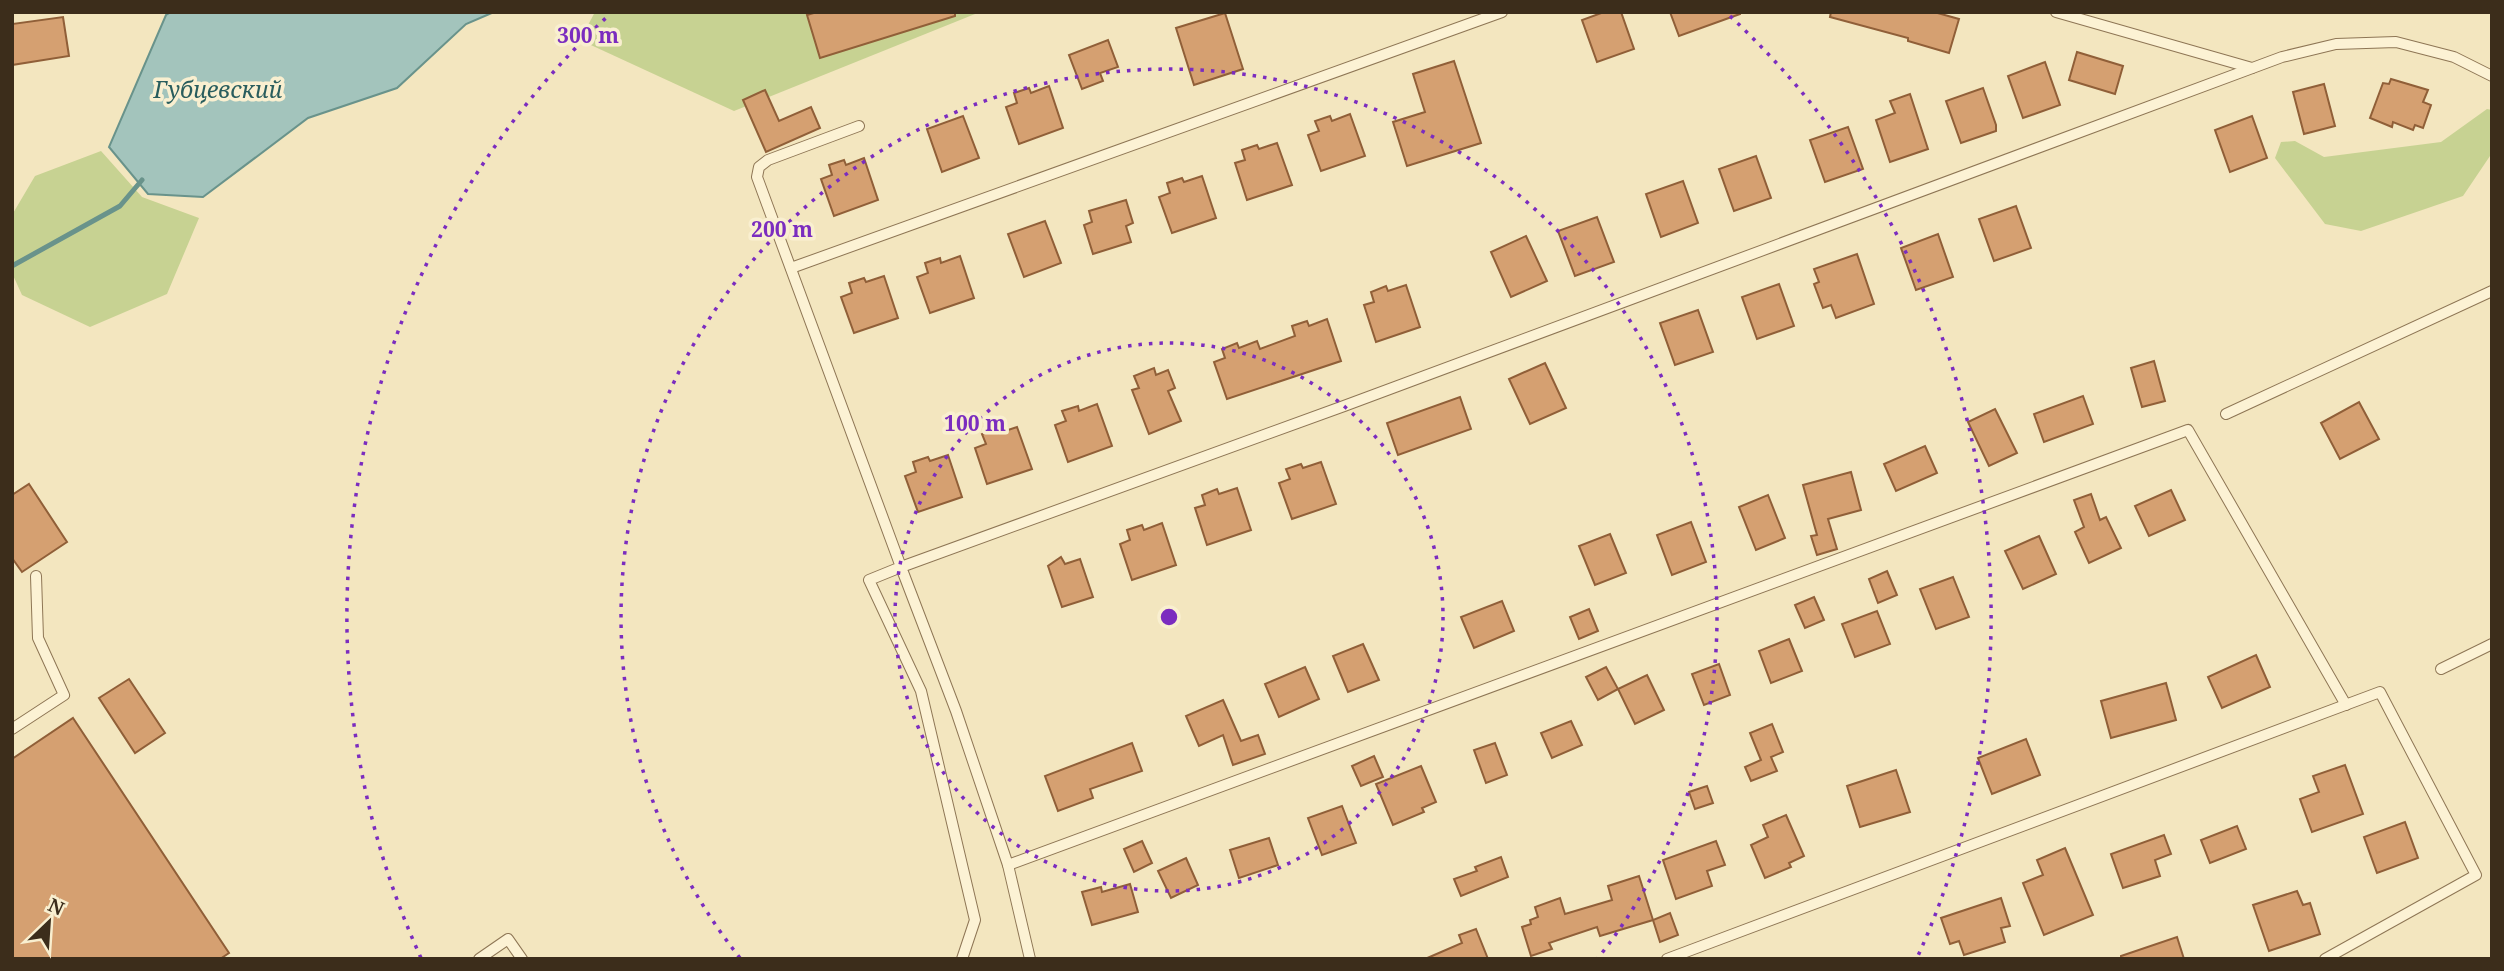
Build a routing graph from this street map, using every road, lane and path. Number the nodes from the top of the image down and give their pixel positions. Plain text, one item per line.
1 (1502, 12) edge
2 (2056, 12) edge
3 (2253, 68) junction
4 (2492, 76) edge
5 (859, 126) dead end
6 (791, 268) junction
7 (2492, 290) edge
8 (2226, 414) dead end
9 (901, 567) junction
10 (36, 576) dead end
11 (2492, 644) edge
12 (2441, 669) dead end
13 (2346, 705) junction
14 (12, 729) edge
15 (1008, 865) junction
16 (479, 959) edge
17 (522, 959) edge
18 (962, 959) edge
19 (1030, 959) edge
20 (1668, 959) edge
21 (2325, 959) edge

1 - 6 lane
2 - 3 lane
3 - 4 lane
3 - 9 lane
5 - 6 lane
6 - 9 lane
7 - 8 lane
9 - 15 lane
9 - 18 lane
10 - 14 lane
11 - 12 lane
13 - 15 lane
13 - 20 lane
13 - 21 lane
15 - 19 lane
16 - 17 lane

